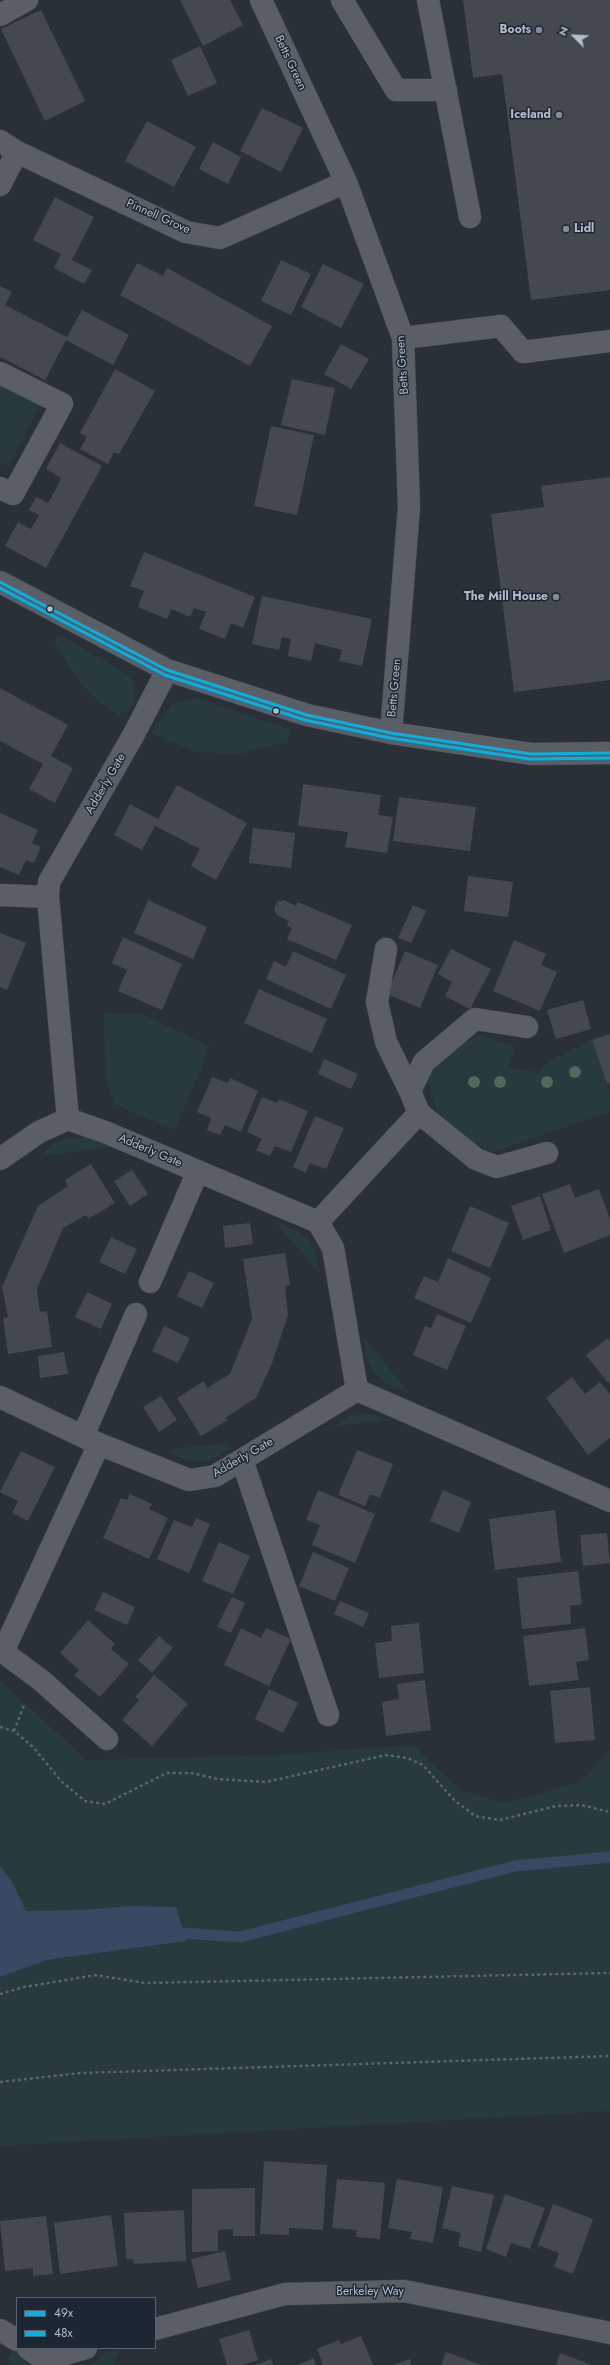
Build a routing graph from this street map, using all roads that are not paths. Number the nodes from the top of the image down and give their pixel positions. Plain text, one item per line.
1 (27, 0) edge
2 (261, 0) edge
3 (342, 0) edge
4 (428, 0) edge
5 (0, 15) edge
6 (446, 90) junction
7 (8, 146) edge
8 (346, 182) junction
9 (0, 185) edge
10 (470, 217) dead end
11 (403, 338) junction
12 (610, 341) edge
13 (0, 373) edge
14 (0, 488) edge
15 (0, 582) edge
16 (167, 670) junction
17 (391, 733) junction
18 (610, 753) edge
19 (0, 895) edge
20 (48, 898) junction
21 (386, 949) dead end
22 (528, 1027) dead end
23 (410, 1091) junction
24 (418, 1113) junction
25 (68, 1120) junction
26 (547, 1153) dead end
27 (0, 1159) edge
28 (198, 1172) junction
29 (318, 1222) junction
30 (150, 1282) dead end
31 (136, 1314) dead end
32 (357, 1390) junction
33 (0, 1397) edge
34 (91, 1440) junction
35 (242, 1460) junction
36 (610, 1501) edge
37 (2, 1652) edge
38 (328, 1715) dead end
39 (108, 1739) dead end
40 (156, 2329) edge
41 (0, 2330) edge
42 (610, 2333) edge
43 (16, 2339) edge
44 (81, 2349) edge
45 (40, 2358) edge

1 - 5 street
2 - 8 street, Betts Green
3 - 6 street
4 - 6 street
6 - 10 street
7 - 8 street, Pinnell Grove
7 - 9 street, Pinnell Grove
8 - 11 street, Betts Green
11 - 12 street
11 - 17 street, Betts Green
13 - 14 street
15 - 16 street
16 - 17 street
16 - 20 street, Adderly Gate
17 - 18 street
19 - 20 street
20 - 25 street, Adderly Gate
21 - 23 street
22 - 23 street
23 - 24 street
24 - 26 street
24 - 29 street
25 - 27 street
25 - 28 street, Adderly Gate
28 - 29 street, Adderly Gate
28 - 30 street
29 - 32 street
31 - 34 street
32 - 35 street, Adderly Gate
32 - 36 street
33 - 34 street, Adderly Gate
34 - 35 street, Adderly Gate
34 - 37 street
35 - 38 street
37 - 39 street
40 - 42 street, Berkeley Way
41 - 43 street
44 - 45 street

